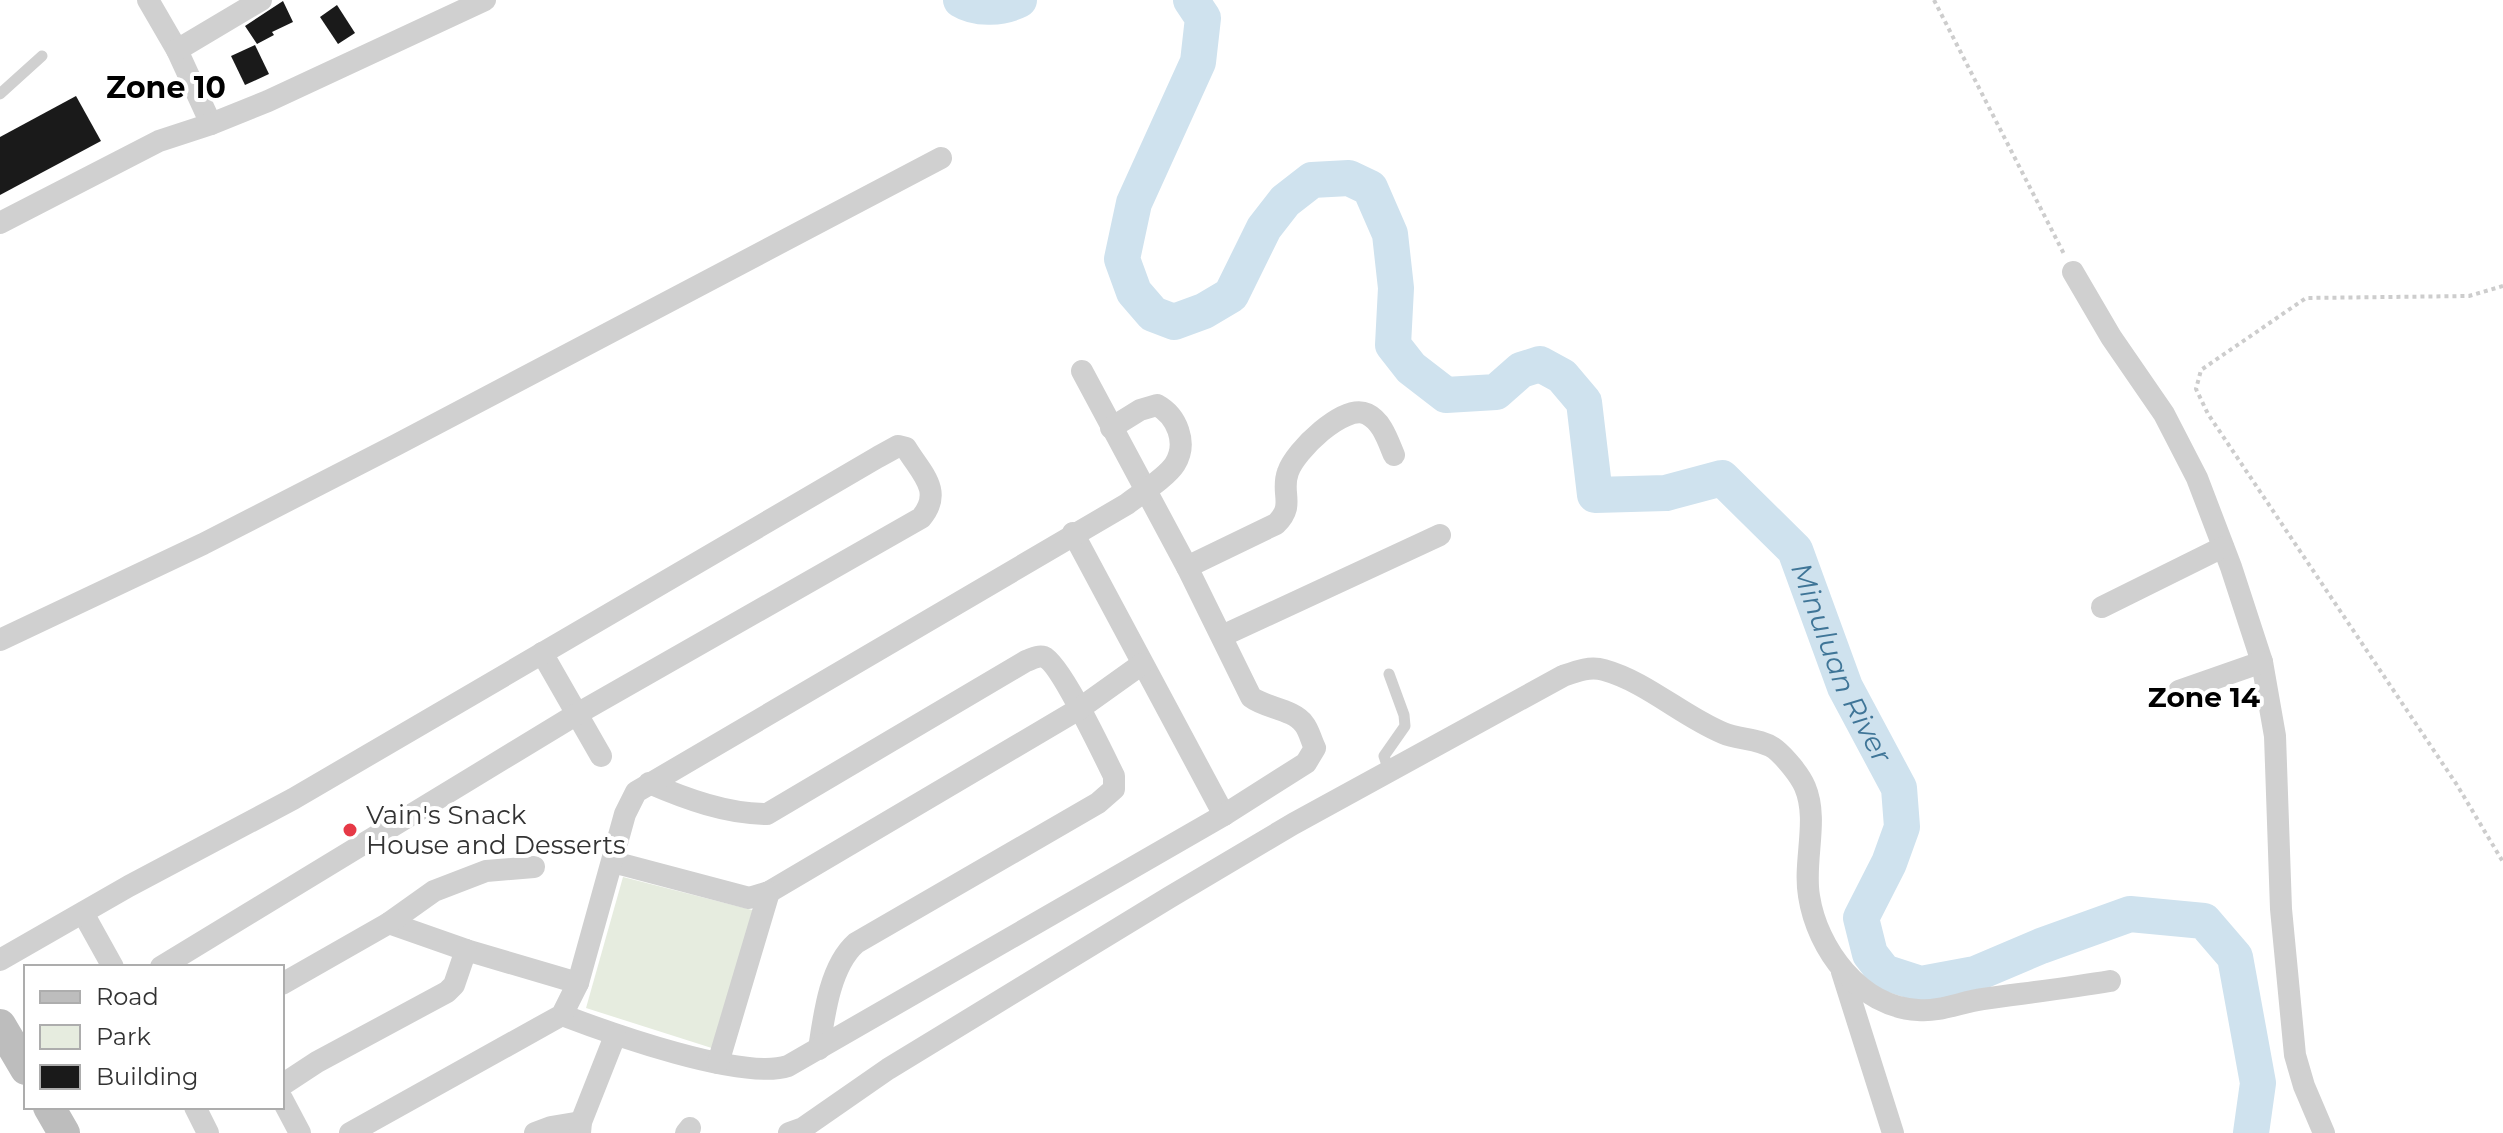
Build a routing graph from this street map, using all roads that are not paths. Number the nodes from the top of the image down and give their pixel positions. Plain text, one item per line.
1 (148, 0) edge
2 (261, 0) edge
3 (469, 3) edge
4 (177, 50) junction
5 (42, 56) dead end
6 (0, 94) edge
7 (211, 124) junction
8 (941, 158) dead end
9 (0, 223) edge
10 (2073, 272) road end
11 (1082, 371) dead end
12 (1111, 428) junction
13 (1394, 455) dead end
14 (1146, 490) junction
15 (1073, 533) junction
16 (1440, 535) dead end
17 (2223, 547) junction
18 (1187, 567) junction
19 (2102, 607) dead end
20 (1222, 636) junction
21 (0, 640) edge
22 (542, 653) junction
23 (2262, 662) junction
24 (1142, 664) junction
25 (1389, 674) dead end
26 (2179, 691) dead end
27 (1079, 709) junction
28 (577, 714) junction
29 (601, 756) dead end
30 (1389, 771) junction
31 (649, 783) junction
32 (1224, 815) junction
33 (613, 862) junction
34 (534, 867) dead end
35 (769, 892) junction
36 (83, 913) junction
37 (389, 923) junction
38 (466, 950) junction
39 (0, 960) edge
40 (112, 965) edge
41 (164, 965) edge
42 (1842, 970) junction
43 (2110, 981) dead end
44 (284, 983) edge
45 (578, 983) junction
46 (562, 1015) junction
47 (0, 1025) edge
48 (615, 1036) junction
49 (819, 1049) junction
50 (718, 1063) junction
51 (24, 1066) edge
52 (284, 1084) edge
53 (284, 1103) edge
54 (50, 1109) edge
55 (196, 1109) edge
56 (581, 1128) edge
57 (64, 1133) edge
58 (208, 1133) edge
59 (300, 1133) edge
60 (350, 1133) edge
61 (535, 1133) edge
62 (789, 1133) edge
63 (1893, 1133) edge
64 (2324, 1133) edge

1 - 4 street
2 - 4 street
3 - 7 street
4 - 7 street
5 - 6 lane
7 - 9 street
8 - 21 street
10 - 17 street
11 - 12 street
12 - 14 street
12 - 14 street
13 - 18 street
14 - 15 street
14 - 18 street
15 - 24 street
15 - 31 street
16 - 20 street
17 - 19 street
17 - 23 street
18 - 20 street
20 - 32 street
22 - 28 street
22 - 28 street
22 - 36 street
23 - 26 street
23 - 64 street
24 - 27 street
24 - 32 street
25 - 30 lane
27 - 31 street
27 - 35 street
27 - 49 street
28 - 29 street
28 - 41 street
30 - 42 street
30 - 62 street
31 - 33 street
32 - 49 street
33 - 35 street
33 - 45 street
34 - 37 street
35 - 50 street
36 - 39 street
36 - 40 street
37 - 38 street
37 - 44 street
38 - 45 street
38 - 52 street
42 - 43 street
42 - 63 street
45 - 46 street
46 - 48 street
46 - 60 street
47 - 51 main road
48 - 50 street
48 - 56 street
49 - 50 street
53 - 59 street
54 - 57 main road
55 - 58 street
56 - 61 street

